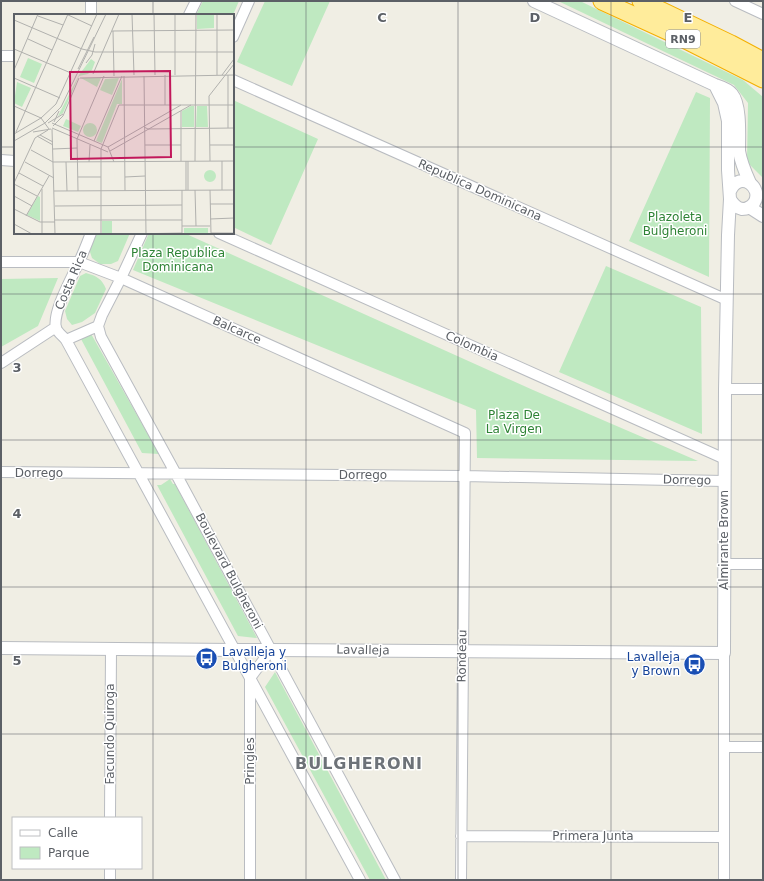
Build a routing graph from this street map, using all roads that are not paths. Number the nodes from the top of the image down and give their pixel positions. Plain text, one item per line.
1 (91, 1) edge
2 (196, 1) edge
3 (249, 1) edge
4 (534, 1) edge
5 (602, 1) edge
6 (641, 1) edge
7 (735, 1) edge
8 (758, 9) edge
9 (91, 14) edge
10 (190, 14) edge
11 (234, 35) edge
12 (1, 56) edge
13 (14, 56) edge
14 (763, 61) edge
15 (763, 79) edge
16 (234, 80) edge
17 (715, 85) junction
18 (1, 160) edge
19 (14, 161) edge
20 (750, 183) junction
21 (730, 195) junction
22 (760, 196) edge
23 (747, 208) junction
24 (763, 216) edge
25 (91, 234) edge
26 (142, 234) edge
27 (221, 234) edge
28 (728, 235) junction
29 (1, 262) edge
30 (79, 262) junction
31 (121, 278) junction
32 (726, 300) junction
33 (98, 326) junction
34 (56, 327) junction
35 (66, 340) junction
36 (1, 363) edge
37 (725, 389) junction
38 (763, 389) edge
39 (465, 433) joint
40 (725, 459) junction
41 (1, 472) edge
42 (139, 473) junction
43 (176, 474) junction
44 (464, 476) junction
45 (724, 481) junction
46 (724, 564) junction
47 (763, 564) edge
48 (1, 648) edge
49 (111, 649) junction
50 (235, 650) junction
51 (271, 650) junction
52 (462, 652) junction
53 (724, 653) junction
54 (250, 678) junction
55 (724, 747) junction
56 (763, 747) edge
57 (110, 817) edge
58 (461, 836) junction
59 (724, 837) junction
60 (110, 869) edge
61 (110, 880) edge
62 (250, 880) edge
63 (360, 880) edge
64 (395, 880) edge
65 (460, 880) edge
66 (724, 880) edge

1 - 9 street
2 - 10 street
3 - 11 street
4 - 17 street
5 - 15 highway, RN9
6 - 14 highway, RN9
7 - 8 street
12 - 13 street
16 - 32 street, Republica Dominicana
17 - 20 street
17 - 21 street, Almirante Brown
18 - 19 street
20 - 21 street
20 - 22 street
21 - 23 street
21 - 28 street, Almirante Brown
22 - 23 street
23 - 24 street
23 - 28 street
25 - 30 street, Costa Rica
26 - 31 street
27 - 40 street, Colombia
28 - 32 street, Almirante Brown
29 - 30 street, Balcarce
30 - 31 street, Balcarce
30 - 34 street, Costa Rica
31 - 33 street
31 - 39 street, Balcarce
32 - 37 street, Almirante Brown
33 - 35 street
33 - 43 street, Boulevard Bulgheroni
34 - 35 street, Costa Rica
34 - 36 street, Costa Rica
35 - 42 street
37 - 38 street
37 - 40 street, Almirante Brown
39 - 44 street, Rondeau
40 - 45 street, Almirante Brown
41 - 42 street, Dorrego
42 - 43 street, Dorrego
42 - 50 street
43 - 44 street, Dorrego
43 - 51 street, Boulevard Bulgheroni
44 - 45 street, Dorrego
44 - 52 street, Rondeau
45 - 46 street, Almirante Brown
46 - 47 street
46 - 53 street, Almirante Brown
48 - 49 street, Lavalleja
49 - 50 street, Lavalleja
49 - 57 street, Facundo Quiroga
50 - 51 street, Lavalleja
50 - 54 street
51 - 52 street, Lavalleja
51 - 54 street
51 - 64 street, Boulevard Bulgheroni
52 - 53 street, Lavalleja
52 - 58 street, Rondeau
53 - 55 street, Almirante Brown
54 - 62 street, Pringles
54 - 63 street
55 - 56 street
55 - 59 street, Almirante Brown
58 - 59 street, Primera Junta
58 - 65 street, Rondeau
59 - 66 street, Almirante Brown
60 - 61 street

